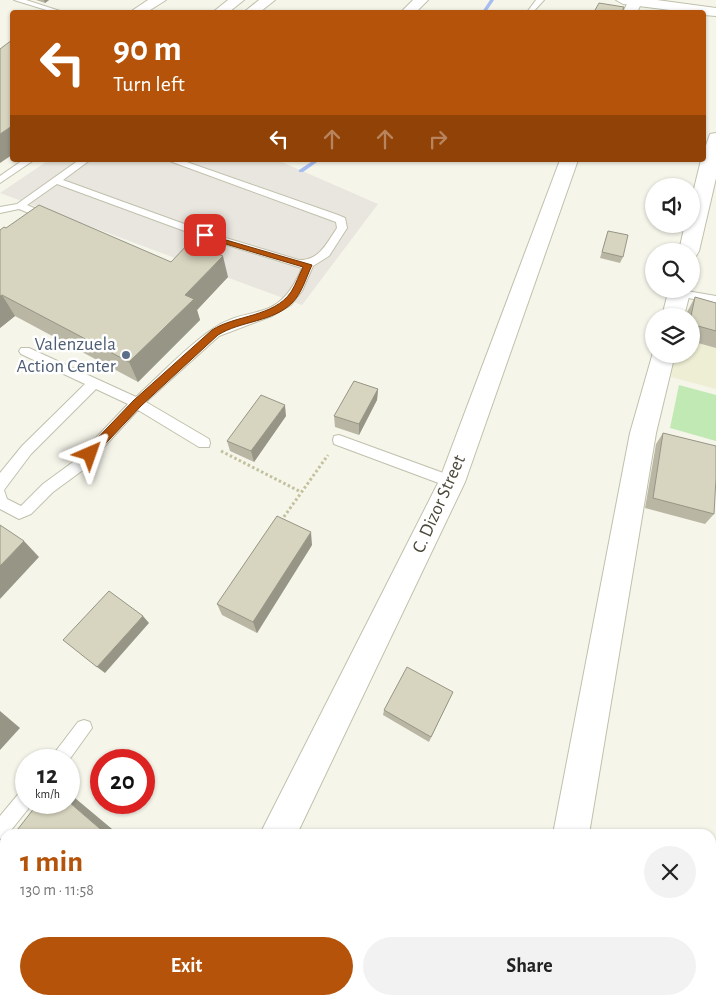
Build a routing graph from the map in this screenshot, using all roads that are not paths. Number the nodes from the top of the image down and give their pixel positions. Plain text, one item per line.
1 (18, 0) edge
2 (158, 0) edge
3 (237, 0) edge
4 (268, 0) edge
5 (421, 0) edge
6 (540, 0) edge
7 (629, 5) edge
8 (52, 10) edge
9 (140, 10) edge
10 (223, 10) edge
11 (254, 10) edge
12 (410, 10) edge
13 (532, 10) edge
14 (691, 10) edge
15 (716, 138) edge
16 (26, 162) edge
17 (82, 162) edge
18 (178, 162) edge
19 (568, 162) edge
20 (0, 180) edge
21 (56, 182) junction
22 (20, 206) junction
23 (0, 210) edge
24 (56, 221) edge
25 (691, 243) edge
26 (308, 265) junction
27 (700, 296) edge
28 (716, 300) edge
29 (25, 351) dead end
30 (662, 363) edge
31 (93, 384) junction
32 (137, 403) junction
33 (339, 440) road end
34 (204, 443) road end
35 (452, 482) junction
36 (0, 486) edge
37 (0, 495) edge
38 (84, 728) dead end
39 (67, 749) edge
40 (15, 812) edge
41 (1, 829) edge
42 (280, 829) edge
43 (572, 829) edge

1 - 8 lane
2 - 9 street
3 - 10 street
4 - 11 street
5 - 12 street
6 - 13 lane
7 - 14 street
15 - 25 street
16 - 20 lane
17 - 21 lane
18 - 26 lane
19 - 35 street, C. Dizor Street
21 - 22 lane
21 - 26 lane
22 - 23 lane
22 - 24 lane
26 - 32 lane
27 - 28 lane
29 - 31 lane
30 - 43 street
31 - 32 lane
31 - 36 lane
32 - 34 lane
32 - 37 lane
33 - 35 lane
35 - 42 street, C. Dizor Street
38 - 39 lane
40 - 41 lane

